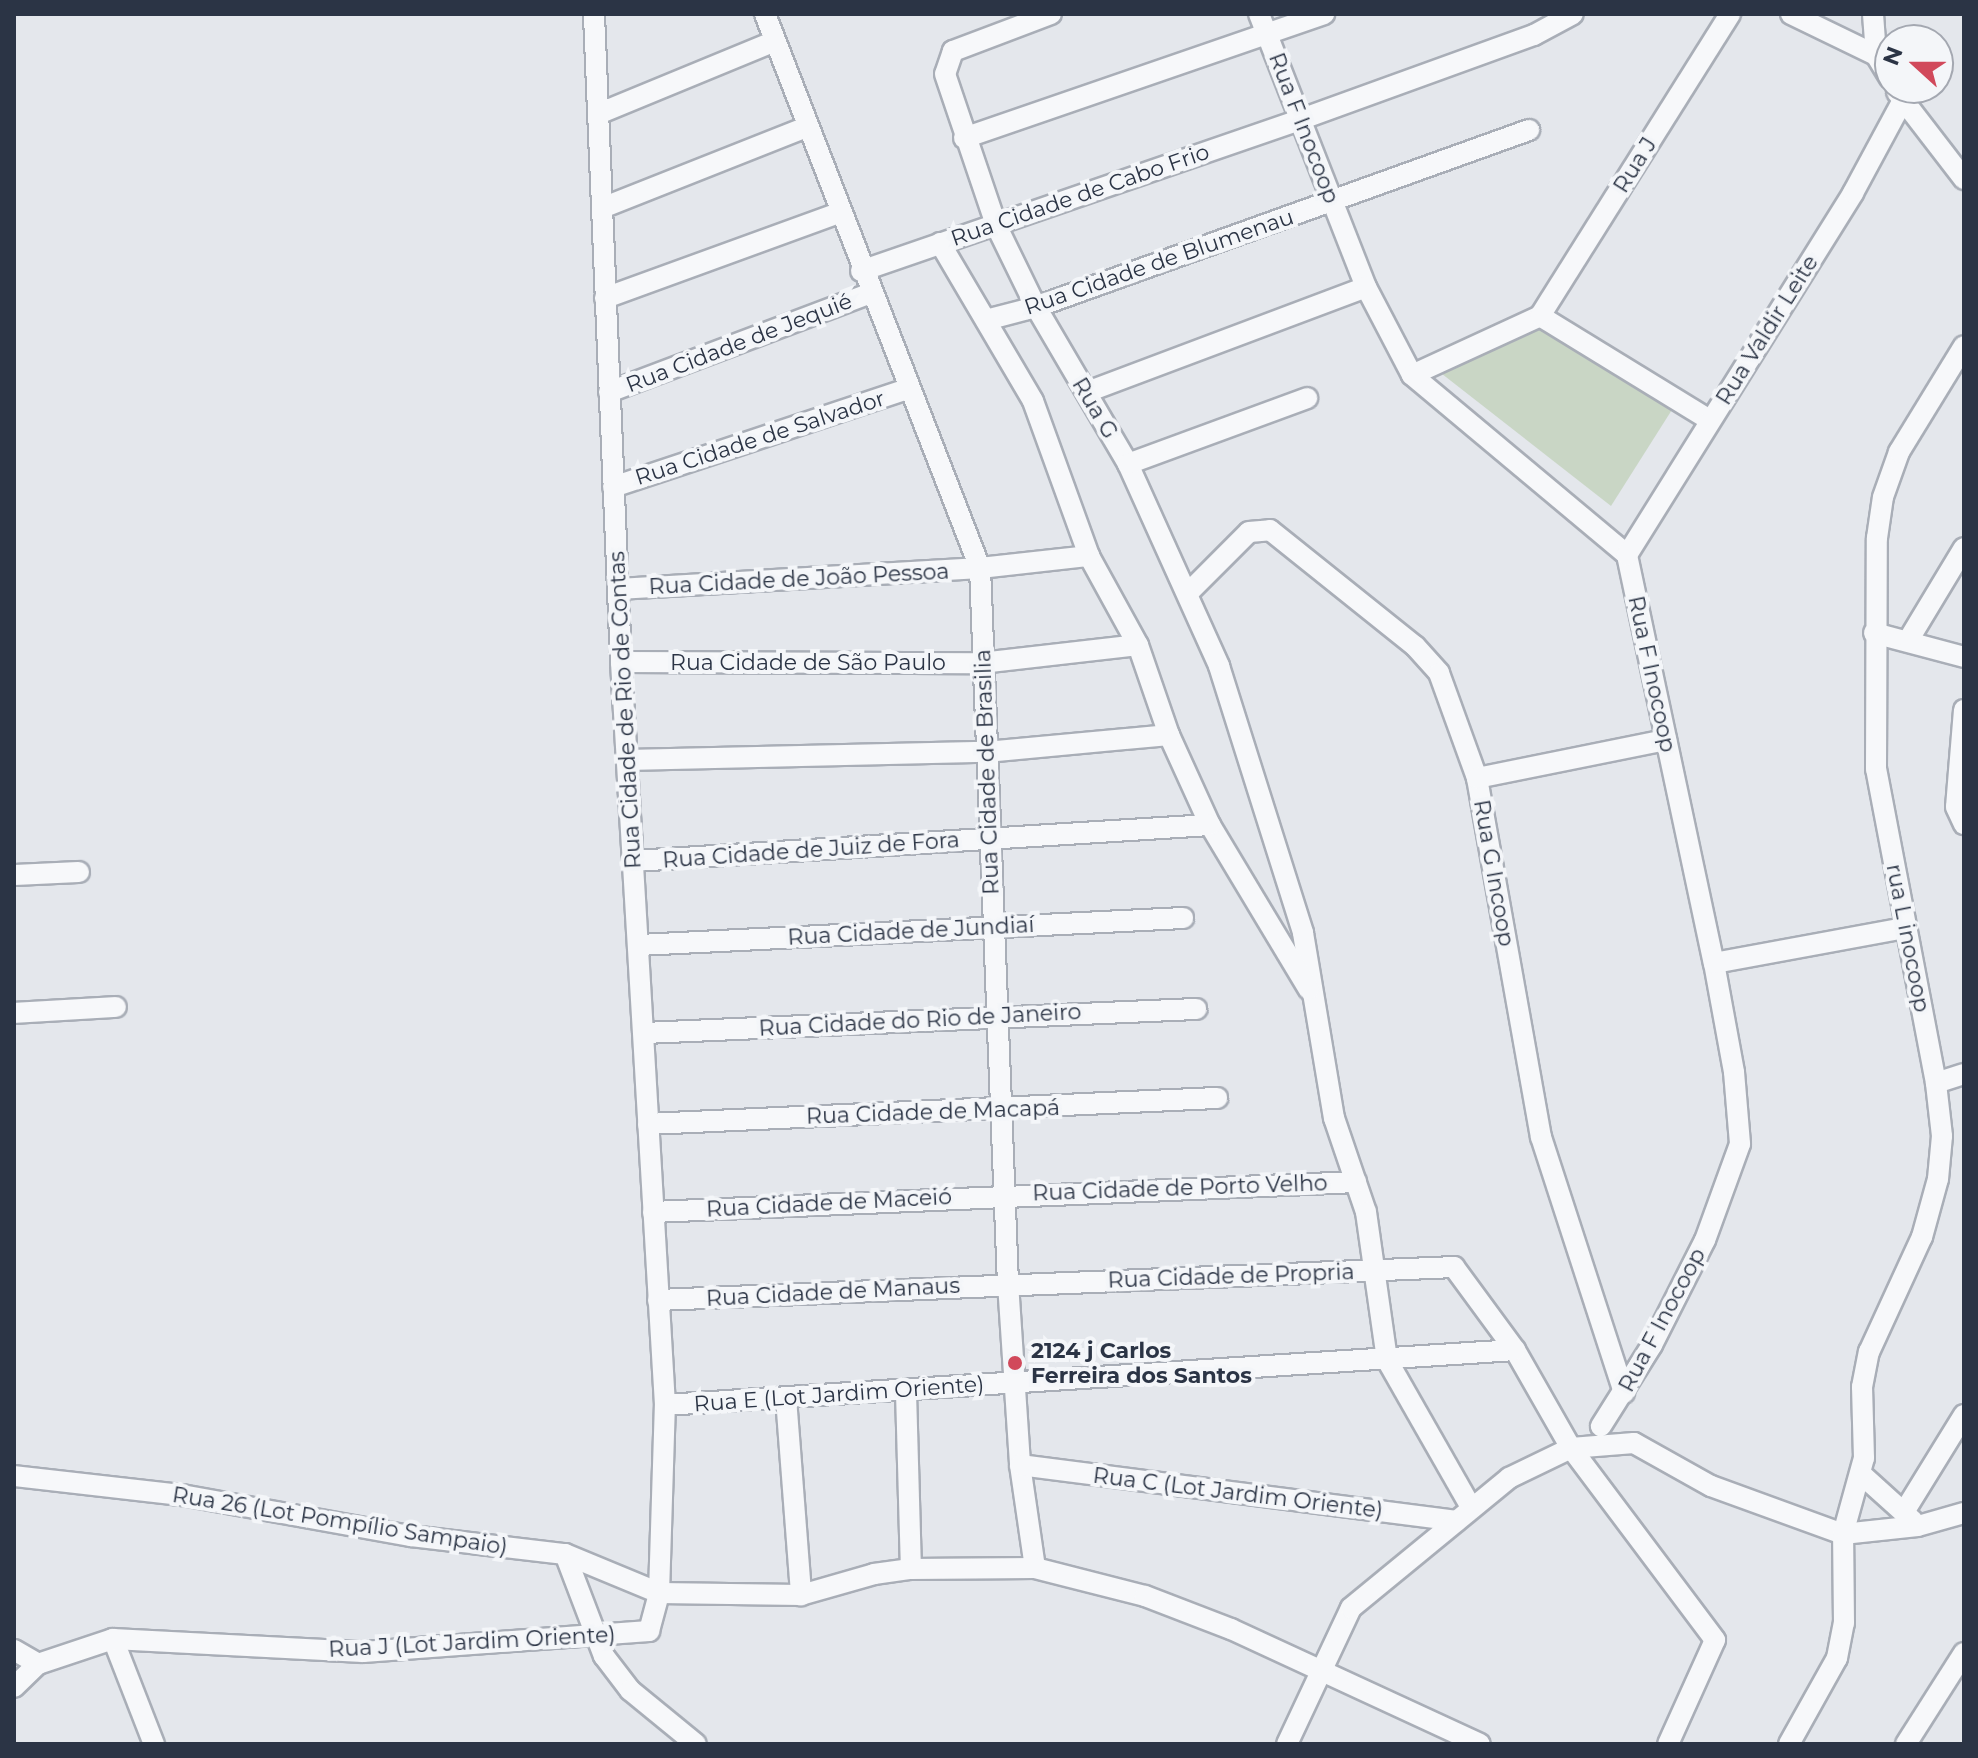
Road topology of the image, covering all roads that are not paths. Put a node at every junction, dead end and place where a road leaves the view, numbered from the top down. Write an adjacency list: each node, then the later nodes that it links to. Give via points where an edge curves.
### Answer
1 (594, 14): 14 (street, Rua Cidade de Rio de Contas)
2 (1051, 14): 18 (street, Rua G, via 953,51 945,74)
3 (1259, 14): 9 (street, Rua F Inocoop)
4 (1324, 14): 9 (street)
5 (1573, 14): 15 (street, Rua Cidade de Cabo Frio, via 1534,35)
6 (1730, 14): 30 (street, Rua J)
7 (1791, 14): 11 (street)
8 (771, 16): 10 (street, Rua Cidade de Brasilia)
9 (1268, 36): 15 (street, Rua F Inocoop); 18 (street)
10 (775, 41): 14 (street); 16 (street, Rua Cidade de Brasilia)
11 (1874, 54)
12 (1894, 104): 38 (street, Rua Valdir Leite, via 1853,193)
13 (1905, 104): 19 (street)
14 (598, 114): 21 (street, Rua Cidade de Rio de Contas)
15 (1299, 120): 20 (street, Rua F Inocoop); 23 (street, Rua Cidade de Cabo Frio)
16 (807, 127): 21 (street); 22 (street, Rua Cidade de Brasilia)
17 (1529, 130): 20 (street, Rua Cidade de Blumenau)
18 (964, 138): 23 (street, Rua G)
19 (1963, 176)
20 (1332, 200): 26 (street, Rua F Inocoop); 29 (street, Rua Cidade de Blumenau)
21 (602, 208): 28 (street, Rua Cidade de Rio de Contas)
22 (839, 213): 25 (street, Rua Cidade de Brasilia); 28 (street)
23 (996, 225): 24 (street, Rua Cidade de Cabo Frio); 29 (street, Rua G)
24 (940, 243): 25 (street, Rua Cidade de Cabo Frio); 31 (street)
25 (861, 271): 27 (street, Rua Cidade de Brasilia)
26 (1366, 287): 33 (street, Rua F Inocoop); 36 (street)
27 (869, 294): 34 (street, Rua Cidade de Brasilia); 35 (street, Rua Cidade de Jequié)
28 (605, 298): 35 (street, Rua Cidade de Rio de Contas)
29 (1036, 307): 31 (street, Rua Cidade de Blumenau); 36 (street, Rua G)
30 (1540, 316): 33 (street); 38 (street)
31 (986, 320): 43 (street, via 1033,401)
32 (1964, 346): 47 (street, rua L inocoop, via 1914,421 1883,497)
33 (1412, 375): 42 (street, Rua F Inocoop)
34 (908, 389): 40 (street, Rua Cidade de Salvador); 44 (street, Rua Cidade de Brasilia)
35 (609, 392): 40 (street, Rua Cidade de Rio de Contas)
36 (1087, 392): 39 (street, Rua G)
37 (1307, 398): 39 (street)
38 (1710, 420): 42 (street, Rua Valdir Leite)
39 (1128, 464): 46 (street, Rua G)
40 (613, 487): 45 (street, Rua Cidade de Rio de Contas)
41 (1964, 548): 48 (street)
42 (1627, 555): 55 (street, Rua F Inocoop)
43 (1089, 556): 44 (street, Rua Cidade de João Pessoa); 49 (street)
44 (980, 568): 45 (street, Rua Cidade de João Pessoa); 52 (street, Rua Cidade de Brasilia)
45 (618, 589): 51 (street, Rua Cidade de Rio de Contas)
46 (1188, 593): 58 (street, Rua G Incoop, via 1249,532 1270,530 1415,646 1439,673); 70 (street, Rua G, via 1219,666 1288,874)
47 (1874, 633): 48 (street); 67 (street, rua L inocoop, via 1876,769)
48 (1909, 639): 50 (street)
49 (1138, 645): 52 (street, Rua Cidade de São Paulo); 54 (street)
50 (1964, 657)
51 (621, 662): 52 (street, Rua Cidade de São Paulo); 57 (street, Rua Cidade de Rio de Contas)
52 (981, 663): 56 (street, Rua Cidade de Brasilia)
53 (1964, 710): 59 (street, via 1956,807)
54 (1169, 735): 56 (street); 60 (street)
55 (1666, 740): 58 (street); 69 (street, Rua F Inocoop)
56 (986, 752): 57 (street); 61 (street, Rua Cidade de Brasilia)
57 (627, 760): 62 (street, Rua Cidade de Rio de Contas)
58 (1477, 778): 91 (street, Rua G Incoop, via 1541,1137)
59 (1964, 824)
60 (1210, 825): 61 (street, Rua Cidade de Juiz de Fora); 70 (street)
61 (988, 839): 62 (street, Rua Cidade de Juiz de Fora); 66 (street, Rua Cidade de Brasilia)
62 (634, 861): 68 (street, Rua Cidade de Rio de Contas)
63 (79, 872): 64 (street)
64 (14, 875)
65 (1183, 918): 66 (street, Rua Cidade de Jundiaí)
66 (994, 927): 68 (street, Rua Cidade de Jundiaí); 74 (street, Rua Cidade de Brasilia)
67 (1905, 928): 69 (street); 77 (street, rua L inocoop)
68 (639, 945): 75 (street, Rua Cidade de Rio de Contas)
69 (1714, 963): 91 (street, Rua F Inocoop, via 1734,1072 1740,1144 1705,1240)
70 (1310, 991): 81 (street, Rua G, via 1334,1118)
71 (116, 1007): 73 (street)
72 (1196, 1009): 74 (street, Rua Cidade do Rio de Janeiro)
73 (14, 1013)
74 (996, 1016): 75 (street, Rua Cidade do Rio de Janeiro); 79 (street, Rua Cidade de Brasilia)
75 (644, 1033): 80 (street, Rua Cidade de Rio de Contas)
76 (1964, 1074): 77 (street)
77 (1936, 1083): 98 (street, rua L inocoop, via 1942,1136 1938,1179 1922,1237 1869,1352 1862,1387)
78 (1217, 1098): 79 (street, Rua Cidade de Macapá)
79 (1002, 1109): 80 (street, Rua Cidade de Macapá); 82 (street, Rua Cidade de Brasilia)
80 (648, 1124): 83 (street, Rua Cidade de Rio de Contas)
81 (1356, 1182): 82 (street, Rua Cidade de Porto Velho); 84 (street, Rua G)
82 (1004, 1194): 83 (street, Rua Cidade de Maceió); 85 (street, Rua Cidade de Brasilia)
83 (653, 1212): 86 (street, Rua Cidade de Rio de Contas)
84 (1374, 1271): 85 (street, Rua Cidade de Propria); 87 (street, Rua Cidade de Propria, via 1454,1267); 88 (street, Rua G)
85 (1008, 1283): 86 (street, Rua Cidade de Manaus); 89 (street, Rua Cidade de Brasilia)
86 (658, 1300): 93 (street, Rua Cidade de Rio de Contas)
87 (1515, 1350): 88 (street, Rua E (Lot Jardim Oriente)); 96 (street)
88 (1387, 1360): 89 (street, Rua E (Lot Jardim Oriente)); 100 (street)
89 (1014, 1383): 90 (street, Rua E (Lot Jardim Oriente)); 97 (street, Rua Cidade de Brasilia)
90 (906, 1392): 92 (street, Rua E (Lot Jardim Oriente)); 107 (street)
91 (1624, 1393): 95 (street, Rua F Inocoop)
92 (786, 1398): 93 (street, Rua E (Lot Jardim Oriente)); 109 (street)
93 (665, 1405): 108 (street, Rua Cidade de Rio de Contas)
94 (1964, 1415): 102 (street)
95 (1601, 1426)
96 (1571, 1448): 103 (street, via 1509,1478); 104 (street, via 1634,1443 1711,1486); 121 (street, via 1715,1640)
97 (1020, 1465): 103 (street, Rua C (Lot Jardim Oriente)); 106 (street, Rua Cidade de Brasilia)
98 (1861, 1474): 102 (street); 104 (street, rua L inocoop)
99 (14, 1476): 105 (street, Rua 26 (Lot Pompílio Sampaio), via 182,1495 411,1536)
100 (1469, 1504)
101 (1964, 1513): 102 (street)
102 (1911, 1519): 104 (street)
103 (1456, 1521): 115 (street, via 1351,1608)
104 (1843, 1534): 122 (street, rua L inocoop, via 1844,1623 1837,1658)
105 (565, 1554): 108 (street, Rua 26 (Lot Pompílio Sampaio)); 110 (street)
106 (1035, 1568): 107 (street); 115 (street, via 1145,1596)
107 (911, 1569): 109 (street)
108 (659, 1593): 109 (street); 110 (street, Rua J (Lot Jardim Oriente), via 649,1631)
109 (801, 1595)
110 (594, 1635): 111 (street, Rua J (Lot Jardim Oriente), via 363,1652); 118 (street, via 630,1690)
111 (113, 1639): 114 (street); 117 (street)
112 (14, 1650): 114 (street)
113 (1964, 1653): 123 (street)
114 (38, 1664): 116 (street)
115 (1320, 1669): 119 (street); 120 (street)
116 (14, 1687)
117 (154, 1744)
118 (696, 1744)
119 (1287, 1744)
120 (1480, 1744)
121 (1668, 1744)
122 (1789, 1744)
123 (1906, 1744)

